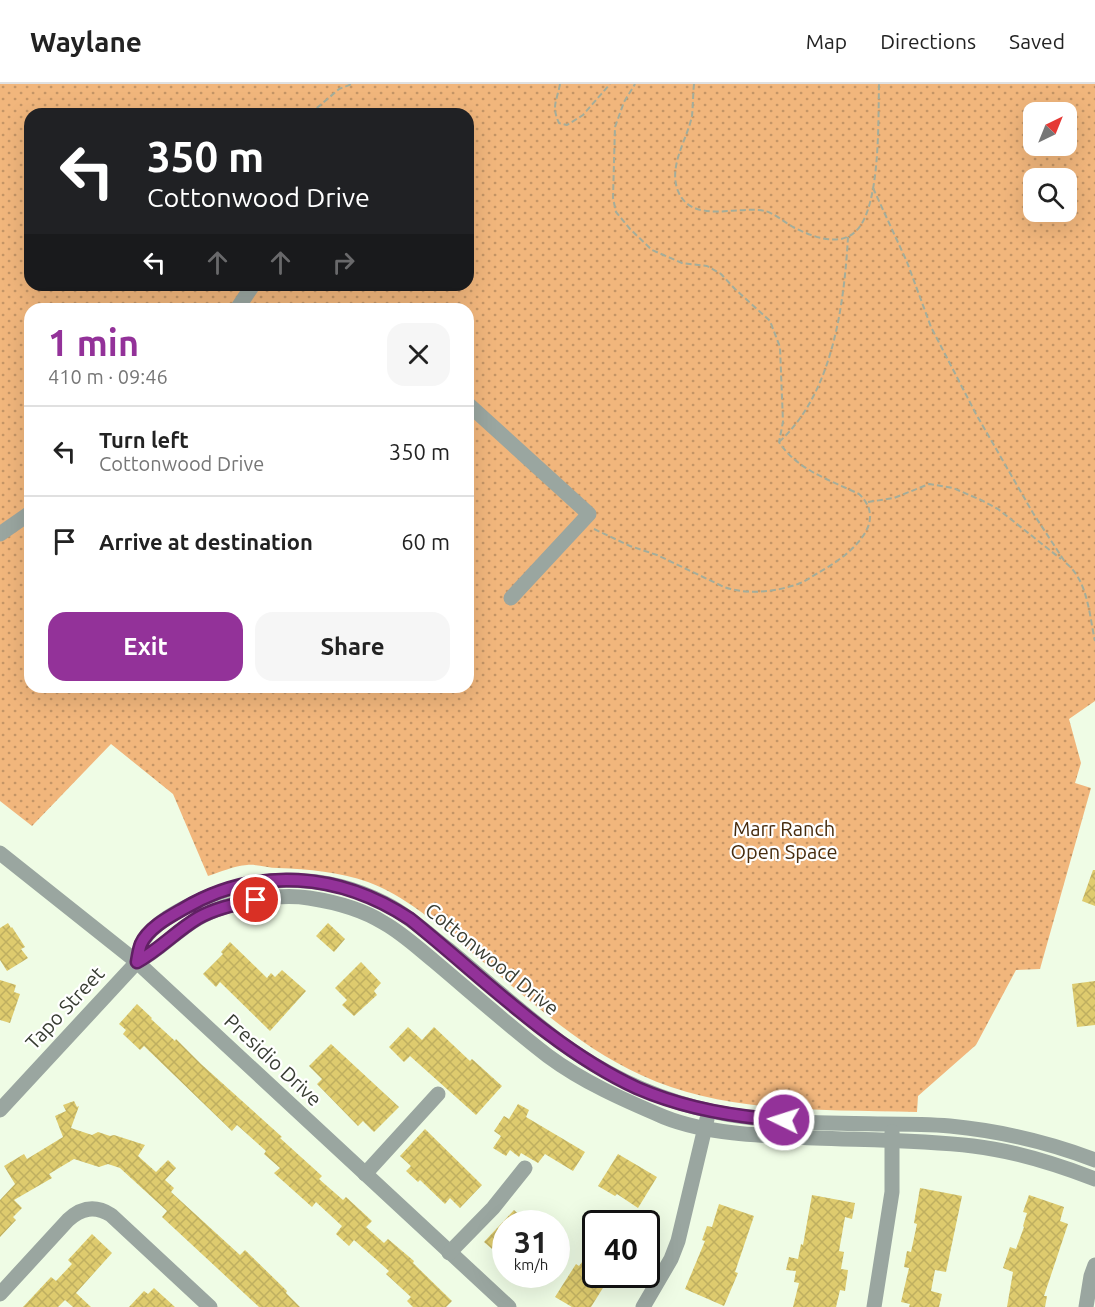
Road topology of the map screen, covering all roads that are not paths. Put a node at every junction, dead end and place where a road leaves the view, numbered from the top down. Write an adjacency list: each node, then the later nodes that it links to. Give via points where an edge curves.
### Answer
1 (474, 409): 4 (street, via 588,513)
2 (24, 517): 3 (street)
3 (0, 534)
4 (511, 598)
5 (0, 853): 6 (street, Presidio Drive)
6 (137, 962): 8 (street, Tapo Street); 9 (street, Cottonwood Drive, via 141,943 151,931 212,894 266,881 336,885 360,892 410,919 591,1063 638,1088); 11 (street, Cottonwood Drive, via 198,918 233,905 298,897 350,907 384,922 548,1056 579,1076 668,1119); 15 (street, Presidio Drive)
7 (438, 1094): 15 (street)
8 (0, 1110)
9 (709, 1110): 10 (street, Cottonwood Drive, via 768,1119); 11 (street)
10 (892, 1124): 12 (street); 13 (street, Cottonwood Drive, via 949,1126 1025,1137)
11 (706, 1128): 12 (street, Cottonwood Drive, via 749,1134); 22 (street, via 678,1241)
12 (893, 1141): 16 (street, Cottonwood Drive, via 973,1146 1024,1155); 23 (street, via 892,1192)
13 (1095, 1161)
14 (525, 1168): 17 (street)
15 (365, 1174): 17 (street, Presidio Drive)
16 (1095, 1179)
17 (449, 1253): 21 (street, Presidio Drive)
18 (1095, 1265): 24 (street)
19 (0, 1294): 20 (street, via 75,1213 94,1208 111,1215)
20 (210, 1307)
21 (509, 1307)
22 (643, 1307)
23 (874, 1307)
24 (1086, 1307)

